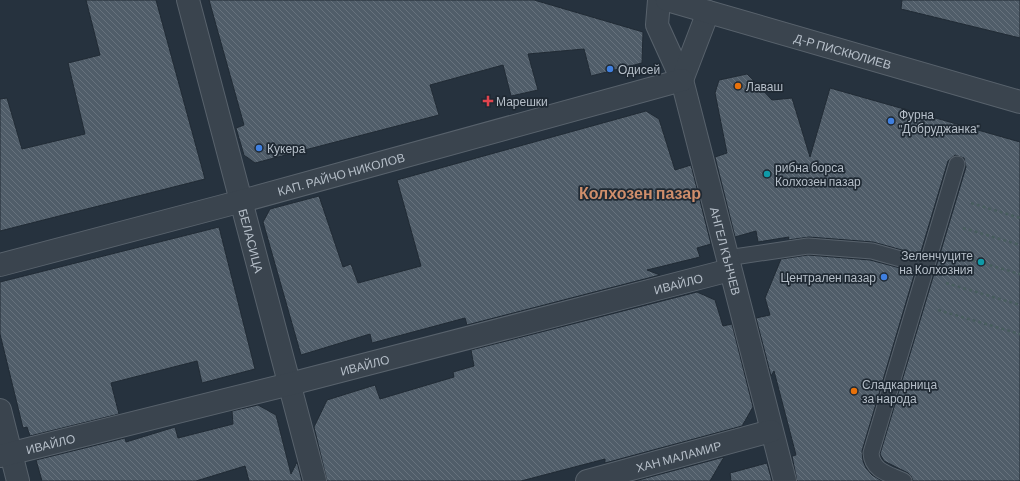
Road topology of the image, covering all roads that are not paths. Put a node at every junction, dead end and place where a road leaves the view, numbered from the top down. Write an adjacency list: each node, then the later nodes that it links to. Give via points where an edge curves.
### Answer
1 (188, 0): 8 (street, БЕЛАСИЦА)
2 (659, 0): 5 (street, АНГЕЛ КЪНЧЕВ, via 657,25)
3 (667, 0): 4 (street, Д-Р ПИСКЮЛИЕВ)
4 (708, 12): 5 (street); 6 (street, Д-Р ПИСКЮЛИЕВ)
5 (682, 80): 8 (street, КАП. РАЙЧО НИКОЛОВ); 9 (street, АНГЕЛ КЪНЧЕВ)
6 (1020, 102)
7 (957, 164): 11 (lane)
8 (242, 201): 10 (street, КАП. РАЙЧО НИКОЛОВ); 12 (street, БЕЛАСИЦА)
9 (728, 264): 11 (lane, via 808,246 872,251); 12 (street, ИВАЙЛО); 14 (street, АНГЕЛ КЪНЧЕВ)
10 (0, 265)
11 (924, 271): 20 (lane, via 871,453 871,461 877,469)
12 (290, 384): 15 (street, ИВАЙЛО); 17 (street, БЕЛАСИЦА)
13 (0, 410): 15 (street)
14 (771, 431): 18 (street, ХАН МАЛАМИР); 19 (street, АНГЕЛ КЪНЧЕВ)
15 (5, 454): 16 (street)
16 (18, 481)
17 (315, 481)
18 (587, 481)
19 (784, 481)
20 (904, 481)

